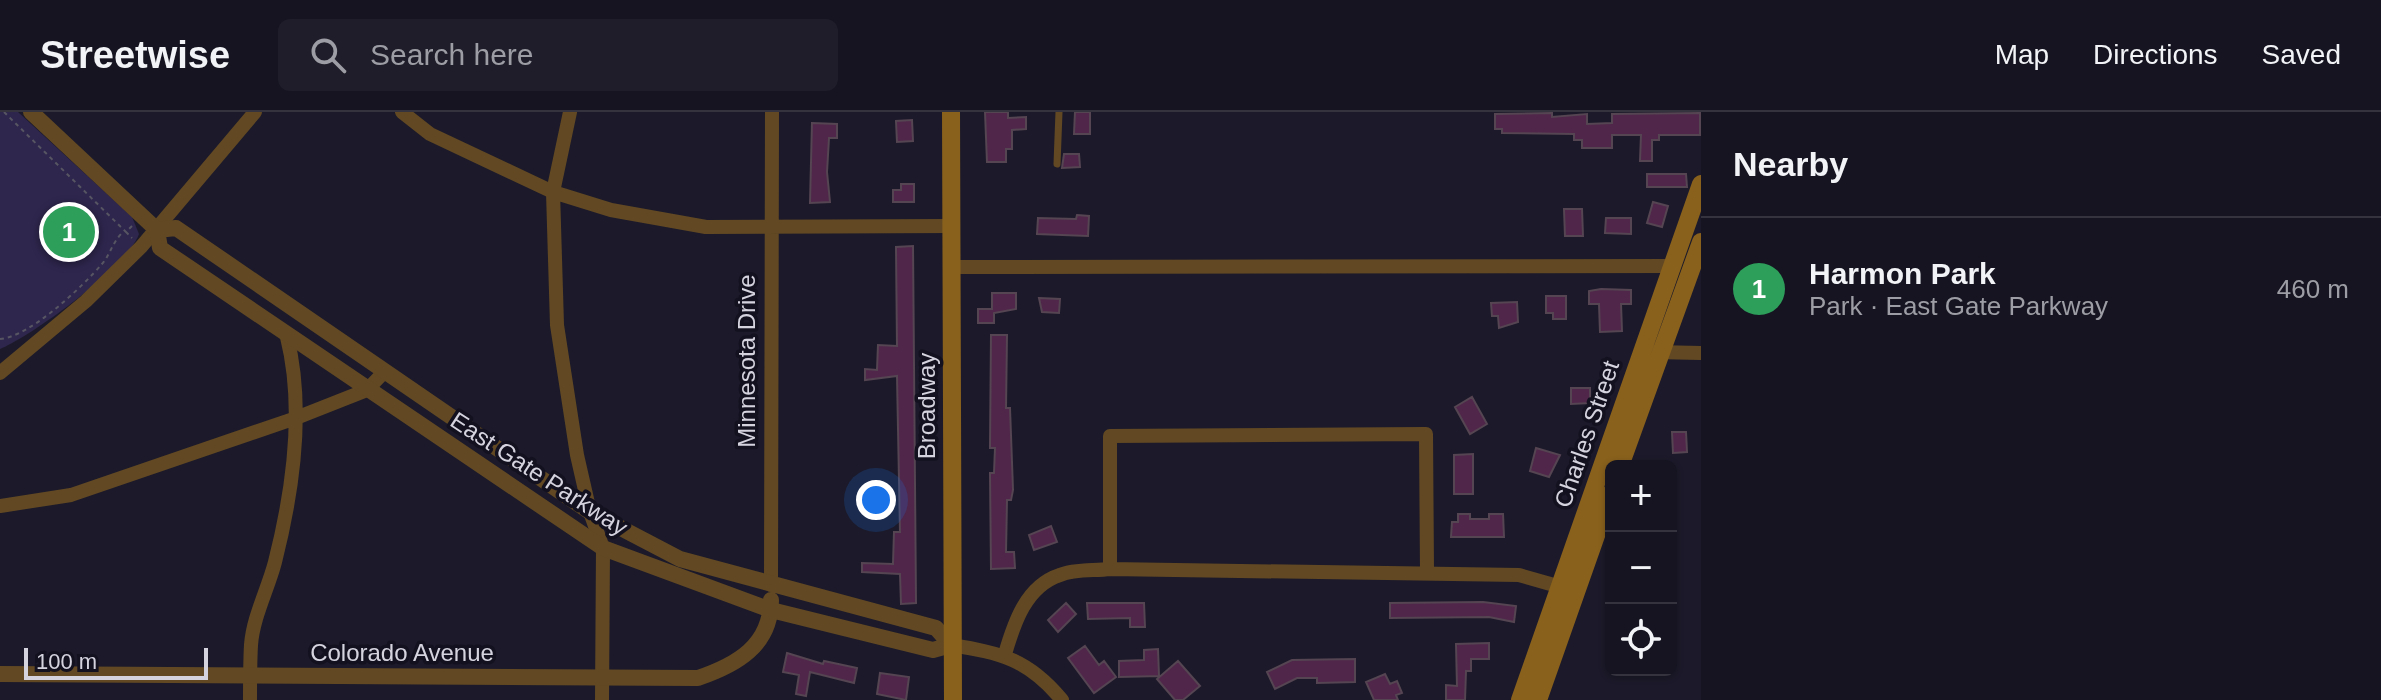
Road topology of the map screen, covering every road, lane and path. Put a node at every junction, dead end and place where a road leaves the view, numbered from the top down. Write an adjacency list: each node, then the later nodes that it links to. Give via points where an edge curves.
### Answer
1 (4, 112): 16 (path)
2 (31, 112): 15 (street, East Gate Parkway)
3 (255, 112): 15 (street)
4 (402, 112): 11 (street, via 430,134)
5 (570, 112): 11 (street)
6 (772, 112): 14 (street, Minnesota Drive)
7 (951, 112): 13 (main road, Broadway)
8 (1059, 112): 9 (lane)
9 (1057, 164)
10 (1701, 184): 19 (main road, Charles Street)
11 (553, 192): 14 (street, via 611,210 706,227); 32 (street, via 557,325)
12 (136, 222): 16 (path)
13 (953, 226): 14 (street); 20 (main road, Broadway)
14 (771, 228): 36 (street, Minnesota Drive)
15 (157, 230): 21 (street, East Gate Parkway, via 160,248); 25 (street, East Gate Parkway, via 176,228); 26 (street, via 86,301)
16 (124, 232): 17 (path); 22 (path, via 103,263 58,305 18,335)
17 (135, 241)
18 (1701, 242): 23 (main road, Charles Street)
19 (1673, 266): 20 (street); 23 (main road, Charles Street)
20 (951, 267): 39 (main road, Broadway)
21 (287, 337): 27 (street, East Gate Parkway); 28 (street)
22 (0, 339)
23 (1650, 351): 24 (street); 29 (main road, Charles Street); 37 (main road, Charles Street)
24 (1701, 353)
25 (385, 371): 27 (street); 32 (street, East Gate Parkway)
26 (0, 373)
27 (367, 390): 28 (street); 33 (street, East Gate Parkway)
28 (296, 418): 30 (street, via 71,495); 43 (street, via 278,549 251,642)
29 (1622, 460)
30 (0, 506)
31 (1605, 506): 37 (main road, Charles Street)
32 (590, 512): 33 (street); 36 (street, East Gate Parkway, via 680,559)
33 (603, 548): 38 (street, East Gate Parkway); 42 (street)
34 (1110, 569): 35 (street); 35 (street, via 1110,436 1426,434); 40 (street, via 1059,575 1032,593 1013,625)
35 (1427, 571): 37 (street, via 1519,575)
36 (771, 585): 38 (street, Minnesota Drive); 39 (street, East Gate Parkway, via 936,628)
37 (1568, 589): 48 (main road, Charles Street); 49 (main road, Charles Street)
38 (771, 610): 39 (street, East Gate Parkway, via 933,650); 42 (street, Colorado Avenue, via 759,644 730,667 698,678)
39 (951, 645): 40 (street, East Gate Parkway); 46 (main road, Broadway)
40 (1005, 654): 47 (street, East Gate Parkway, via 1043,677)
41 (0, 674): 43 (street, Colorado Avenue)
42 (603, 676): 43 (street, Colorado Avenue); 45 (street)
43 (251, 677): 44 (street)
44 (250, 700)
45 (602, 700)
46 (953, 700)
47 (1062, 700)
48 (1520, 700)
49 (1538, 700)

